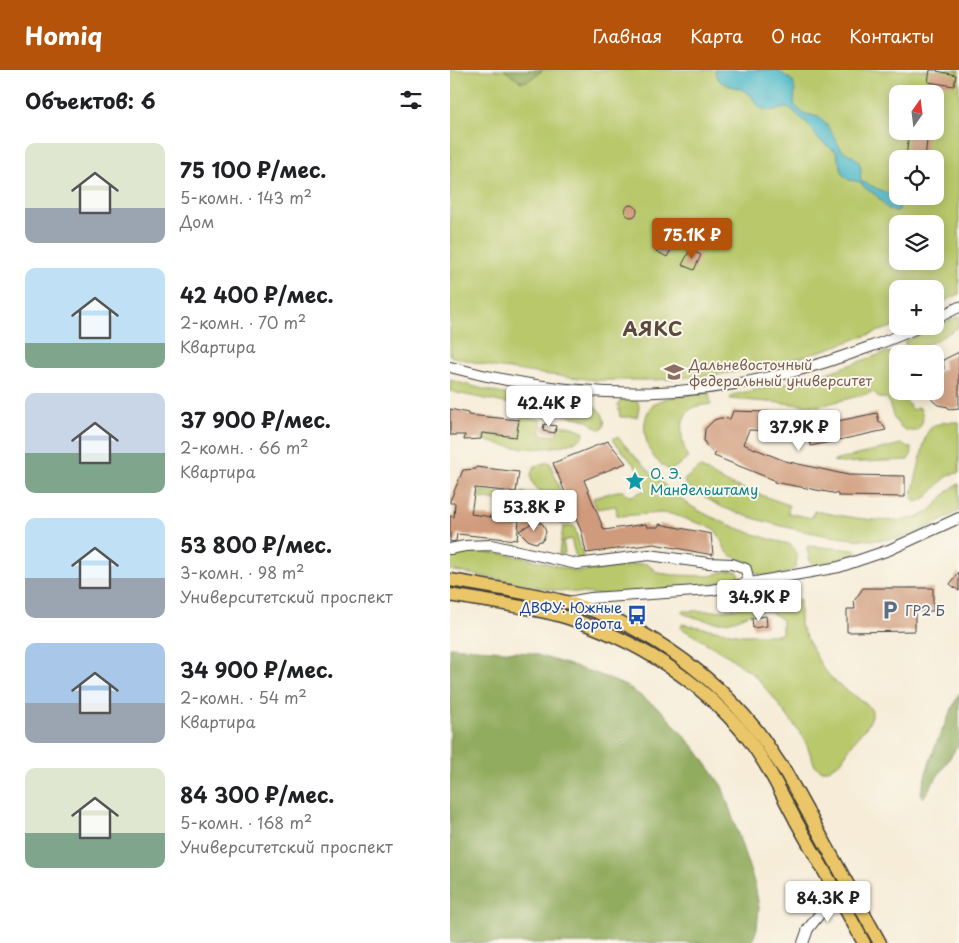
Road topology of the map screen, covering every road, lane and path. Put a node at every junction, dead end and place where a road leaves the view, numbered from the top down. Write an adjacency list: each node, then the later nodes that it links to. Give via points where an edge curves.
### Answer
1 (959, 307): 2 (street)
2 (944, 314)
3 (904, 335): 4 (street, via 816,366 714,388 673,392 594,392 491,378)
4 (450, 367)
5 (959, 518): 8 (street, via 889,550 839,567)
6 (450, 549): 8 (street, via 491,545 577,564 649,555 732,564 746,569)
7 (450, 580): 10 (main road)
8 (749, 584): 10 (street)
9 (450, 595): 12 (main road, via 563,617 611,634 675,670 729,717 746,737)
10 (566, 602): 11 (main road, via 601,613 652,638 712,684 737,707 768,745)
11 (807, 811): 12 (main road); 16 (main road)
12 (797, 822): 13 (main road)
13 (836, 893): 14 (street, via 815,918); 15 (main road)
14 (803, 943)
15 (864, 943)
16 (880, 943)

